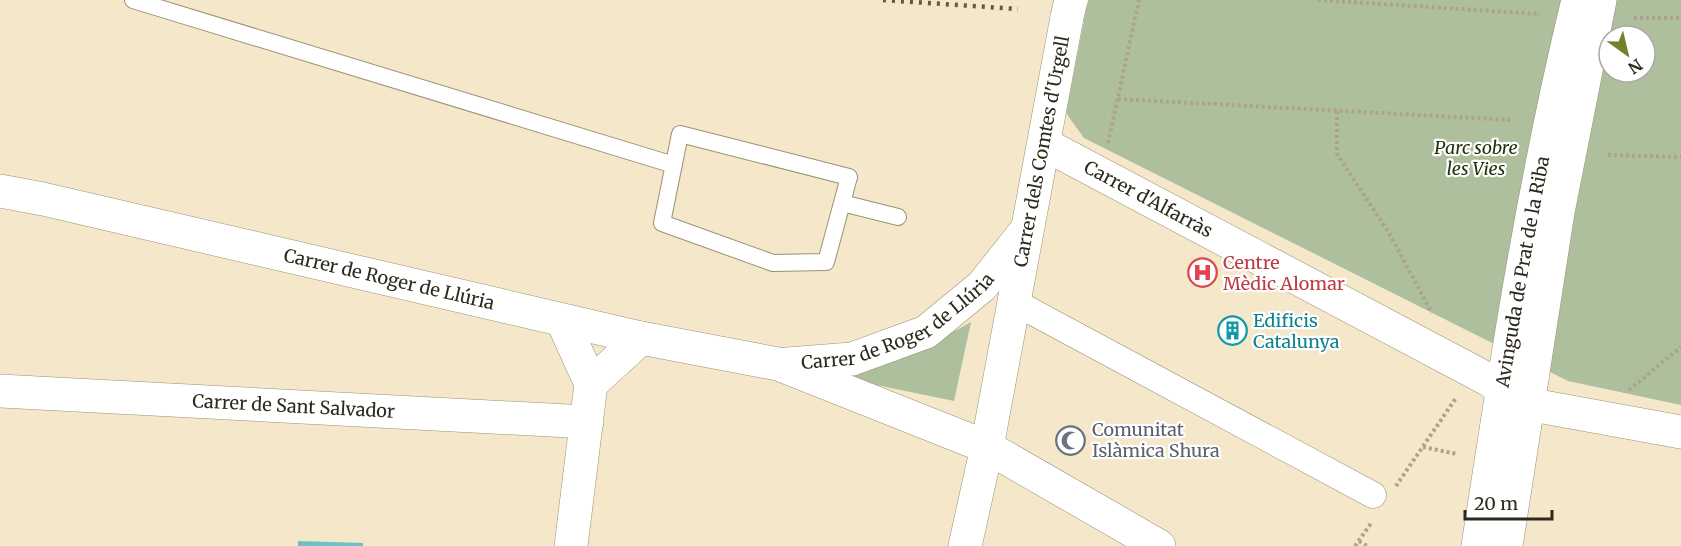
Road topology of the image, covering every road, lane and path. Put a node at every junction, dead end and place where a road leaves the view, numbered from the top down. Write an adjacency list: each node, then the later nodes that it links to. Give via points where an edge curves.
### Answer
1 (134, 0): 17 (lane)
2 (1139, 0): 10 (path)
3 (1318, 0): 7 (path)
4 (1578, 0): 32 (street, Avinguda de Prat de la Riba, via 1516,303)
5 (1600, 0): 32 (street, Avinguda de Prat de la Riba, via 1558,212)
6 (1069, 9): 13 (street, Carrer dels Comtes d'Urgell)
7 (1540, 14)
8 (1634, 18): 9 (path)
9 (1681, 18)
10 (1118, 99): 11 (path); 14 (path)
11 (1337, 111): 12 (path); 24 (path, via 1337,154 1389,233)
12 (1512, 120)
13 (1044, 144): 21 (street, Carrer dels Comtes d'Urgell); 32 (street, Carrer d'Alfarràs)
14 (1106, 153)
15 (1608, 155): 16 (path)
16 (1681, 158)
17 (674, 165): 19 (lane, via 680,134 849,177); 19 (lane, via 662,223 773,263 826,262)
18 (0, 191): 23 (street, Carrer de Roger de Llúria)
19 (842, 203): 20 (lane)
20 (898, 217)
21 (1027, 229): 22 (street, Carrer dels Comtes d'Urgell); 27 (street, Carrer de Roger de Llúria, via 982,286 926,332 852,359)
22 (1014, 302): 35 (street, Carrer dels Comtes d'Urgell); 38 (street)
23 (562, 320): 25 (street, Carrer de Roger de Llúria); 28 (street)
24 (1436, 322)
25 (641, 338): 27 (street, Carrer de Roger de Llúria); 28 (street)
26 (1681, 347): 29 (path)
27 (778, 364): 35 (street, Carrer de Roger de Llúria)
28 (591, 384): 33 (street)
29 (1629, 390)
30 (0, 391): 33 (street, Carrer de Sant Salvador)
31 (1459, 394): 36 (path)
32 (1515, 396): 34 (street, Carrer d'Alfarràs); 46 (street, Avinguda de Prat de la Riba); 47 (street, Avinguda de Prat de la Riba)
33 (587, 422): 41 (street)
34 (1681, 432)
35 (987, 447): 42 (street, Carrer dels Comtes d'Urgell); 43 (street, Carrer de Roger de Llúria)
36 (1423, 447): 37 (path); 38 (path)
37 (1457, 454)
38 (1382, 494)
39 (1372, 522): 40 (path)
40 (1359, 541): 44 (path); 45 (path)
41 (571, 546)
42 (965, 546)
43 (1159, 546)
44 (1355, 546)
45 (1367, 546)
46 (1478, 546)
47 (1506, 546)

